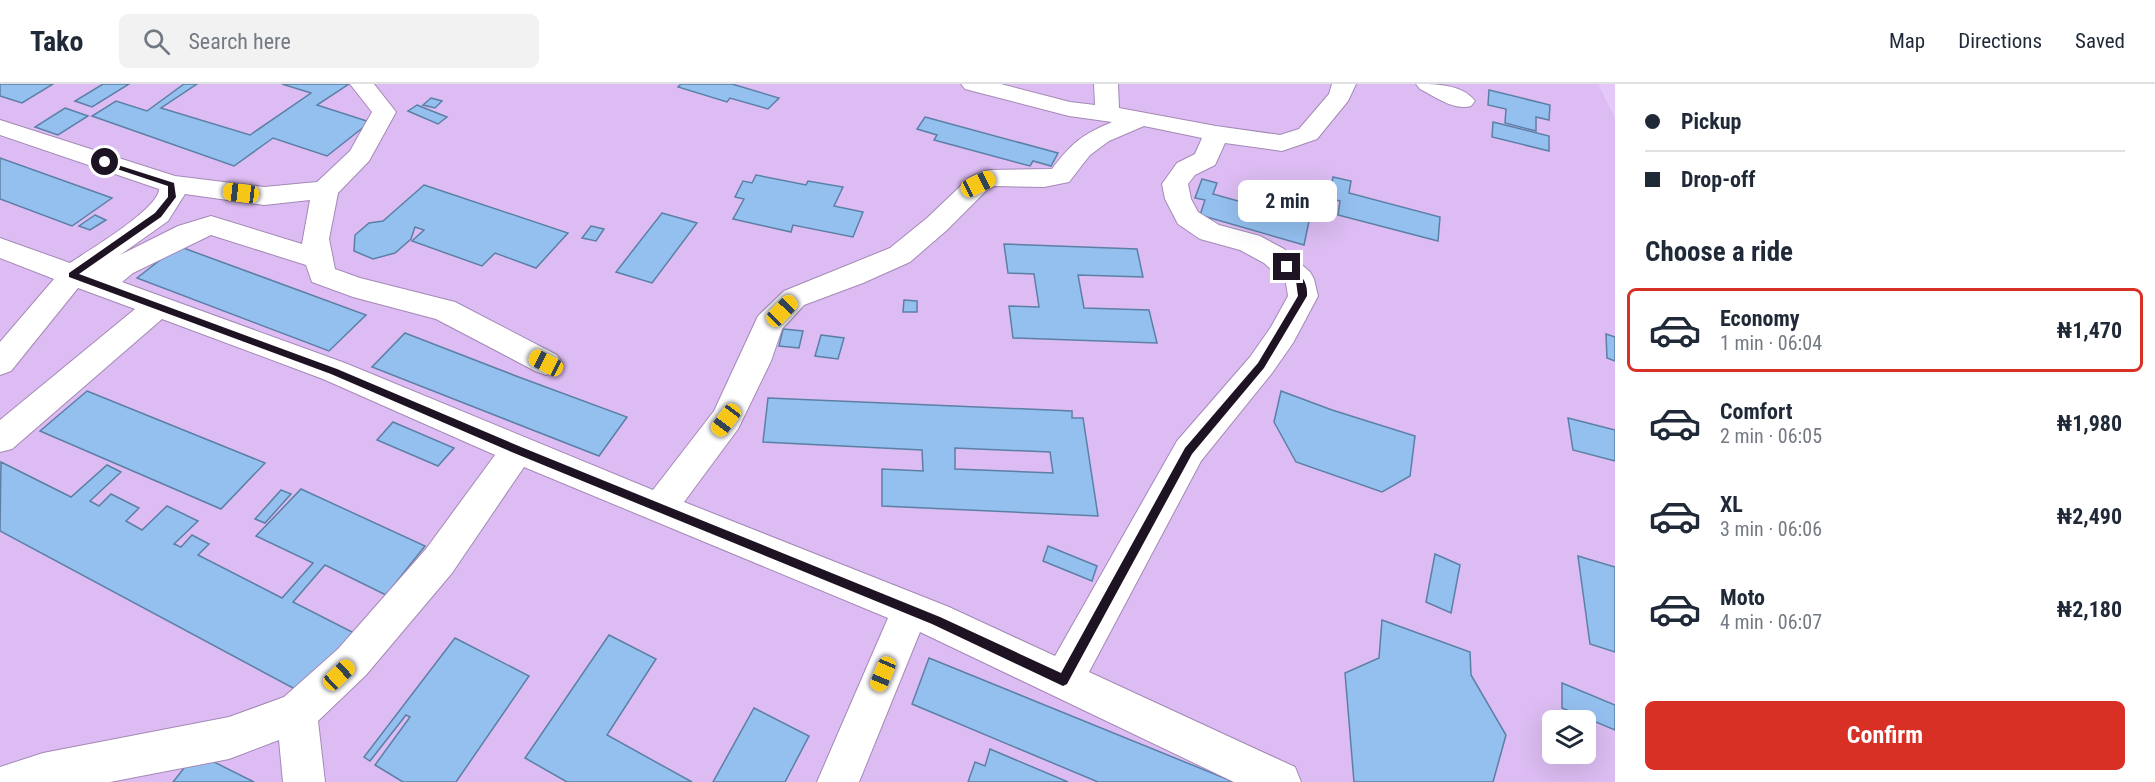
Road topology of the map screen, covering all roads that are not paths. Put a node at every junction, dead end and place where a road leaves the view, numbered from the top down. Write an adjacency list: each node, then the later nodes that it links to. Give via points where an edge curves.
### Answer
1 (362, 84): 12 (street, via 384,112 360,154)
2 (973, 84): 7 (street, via 1069,110)
3 (1106, 84): 7 (street)
4 (1344, 84): 10 (street, via 1340,96 1316,126 1296,140 1282,143)
5 (1428, 84): 6 (street)
6 (1462, 102)
7 (1107, 114): 8 (street)
8 (1142, 118): 10 (street); 21 (street, via 1081,149 1060,176 990,178 978,184 900,255 794,298 769,324 726,420)
9 (0, 127): 11 (street)
10 (1216, 134): 23 (street, via 1206,159 1186,169 1175,184 1188,218 1210,232 1250,243 1274,256 1300,279 1303,296 1261,365 1189,451)
11 (172, 184): 12 (street, via 264,196); 15 (street, via 172,197 158,215)
12 (325, 190): 14 (street, via 315,239)
13 (0, 248): 15 (street)
14 (319, 259): 15 (street, via 210,225); 18 (street, via 322,275 353,287 445,310)
15 (86, 280): 16 (street); 17 (street)
16 (158, 306): 19 (street); 20 (street, via 334,371)
17 (0, 363)
18 (546, 363)
19 (0, 439)
20 (517, 450): 21 (street); 24 (street, via 439,561 352,662)
21 (660, 508): 22 (street)
22 (910, 610): 23 (street); 27 (street)
23 (1063, 680): 28 (street)
24 (297, 713): 25 (street, via 229,738); 26 (street)
25 (15, 782)
26 (304, 782)
27 (838, 782)
28 (1280, 782)

